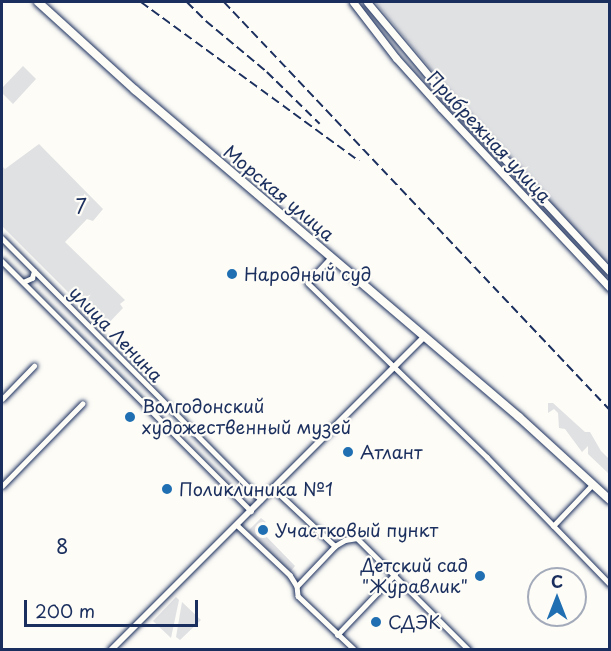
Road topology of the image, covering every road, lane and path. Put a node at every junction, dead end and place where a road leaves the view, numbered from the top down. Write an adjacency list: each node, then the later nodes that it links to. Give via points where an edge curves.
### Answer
1 (38, 2): 5 (main road, Морская улица)
2 (353, 2): 10 (main road, Прибрежная улица, via 396,58)
3 (367, 2): 8 (main road, Прибрежная улица, via 445,95)
4 (2, 238): 7 (street, улица Ленина)
5 (332, 258): 11 (main road, Морская улица); 13 (street, via 308,283)
6 (2, 261): 9 (street, улица Ленина)
7 (34, 271): 9 (street, via 32,278); 19 (street, улица Ленина)
8 (609, 272)
9 (23, 282): 21 (street, улица Ленина)
10 (609, 288)
11 (424, 338): 13 (street); 16 (main road, Морская улица)
12 (34, 366): 14 (street)
13 (393, 367): 18 (street); 23 (street)
14 (2, 399)
15 (82, 404): 17 (street)
16 (593, 484): 20 (main road, Морская улица); 23 (street)
17 (2, 486)
18 (273, 488): 19 (street); 24 (street)
19 (261, 500): 21 (street)
20 (609, 500)
21 (251, 511): 22 (street)
22 (237, 525): 27 (street); 29 (street)
23 (553, 526): 26 (street)
24 (335, 546): 25 (street, via 357,538); 27 (street)
25 (395, 574): 28 (street); 31 (street)
26 (609, 584)
27 (297, 586): 28 (street, via 298,596)
28 (337, 635): 30 (street)
29 (111, 650)
30 (355, 650)
31 (469, 650)

